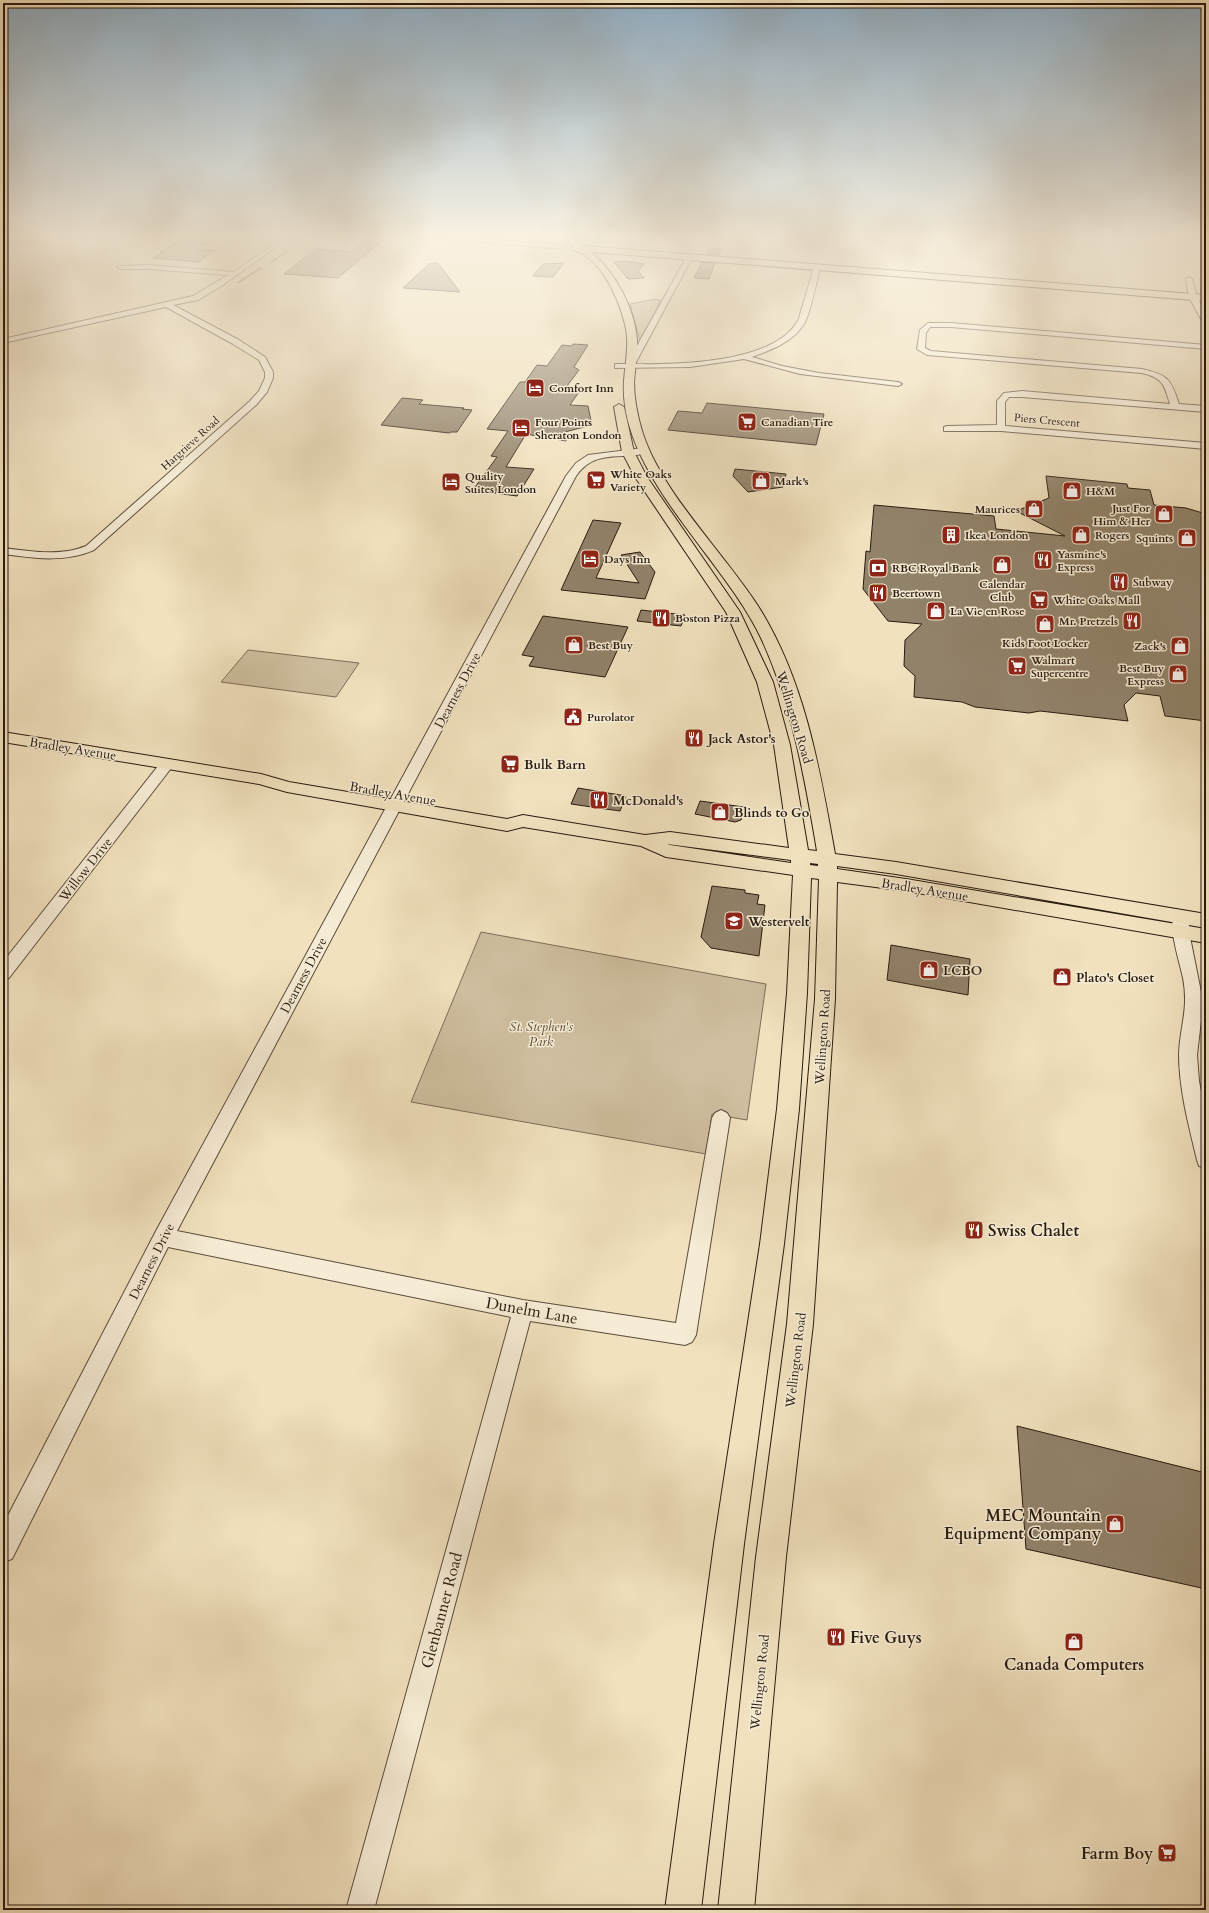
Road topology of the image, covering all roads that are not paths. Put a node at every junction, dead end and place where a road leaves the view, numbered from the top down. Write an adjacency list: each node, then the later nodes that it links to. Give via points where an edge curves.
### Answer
1 (78, 324): 8 (street)
2 (204, 324): 24 (street, Hargrieve Road, via 262,359 269,372 269,378 263,392 253,404 90,548 80,554 64,557)
3 (618, 324): 7 (main road)
4 (630, 324): 13 (main road, Wellington Road, via 632,333)
5 (653, 324): 13 (street)
6 (801, 324): 11 (street, via 796,331 770,347)
7 (620, 330)
8 (3, 341)
9 (1206, 347): 17 (street, via 951,325 928,326 922,334 921,349 930,353 1142,370 1160,374 1167,381)
10 (619, 353): 12 (main road)
11 (743, 356): 13 (street, via 679,366); 15 (street, via 811,375)
12 (618, 366): 13 (street); 14 (main road)
13 (630, 366): 22 (main road, Wellington Road, via 629,388 633,415)
14 (617, 378)
15 (898, 384)
16 (618, 394): 23 (main road, Wellington Road)
17 (1175, 406): 18 (street, Piers Crescent); 19 (street, Piers Crescent, via 1007,395 1001,401)
18 (1206, 409)
19 (1001, 428): 20 (street); 21 (street, Piers Crescent)
20 (947, 429)
21 (1206, 446)
22 (644, 451): 23 (street, Dearness Drive); 25 (main road, Wellington Road, via 688,520 722,563)
23 (628, 452): 26 (main road, Wellington Road, via 655,498); 29 (street, Dearness Drive, via 591,457 579,465)
24 (3, 551)
25 (754, 614): 26 (main road); 31 (main road, Wellington Road, via 786,679 808,758)
26 (735, 616): 30 (main road, Wellington Road, via 765,682 778,732)
27 (3, 737): 28 (main road, Bradley Avenue)
28 (167, 764): 29 (main road, Bradley Avenue, via 260,779 287,787); 35 (street, Willow Drive)
29 (398, 800): 30 (main road, Bradley Avenue, via 507,825 523,821 645,841 666,851); 38 (street, Dearness Drive)
30 (801, 864): 31 (main road, Bradley Avenue); 42 (main road, Wellington Road, via 797,993 772,1244 729,1544)
31 (827, 867): 33 (main road, Bradley Avenue, via 965,895); 43 (main road, Wellington Road, via 825,1000 800,1324 772,1557)
32 (1206, 921): 33 (main road, Bradley Avenue)
33 (1180, 923): 34 (main road, Bradley Avenue); 37 (street, via 1195,1005 1188,1053 1189,1070)
34 (1206, 936)
35 (3, 974)
36 (721, 1118): 39 (street, Dunelm Lane, via 685,1335)
37 (1206, 1160)
38 (163, 1237): 39 (street, Dunelm Lane); 40 (street, Dearness Drive)
39 (523, 1310): 41 (street, Glenbanner Road)
40 (3, 1550)
41 (360, 1910)
42 (683, 1910)
43 (736, 1910)

